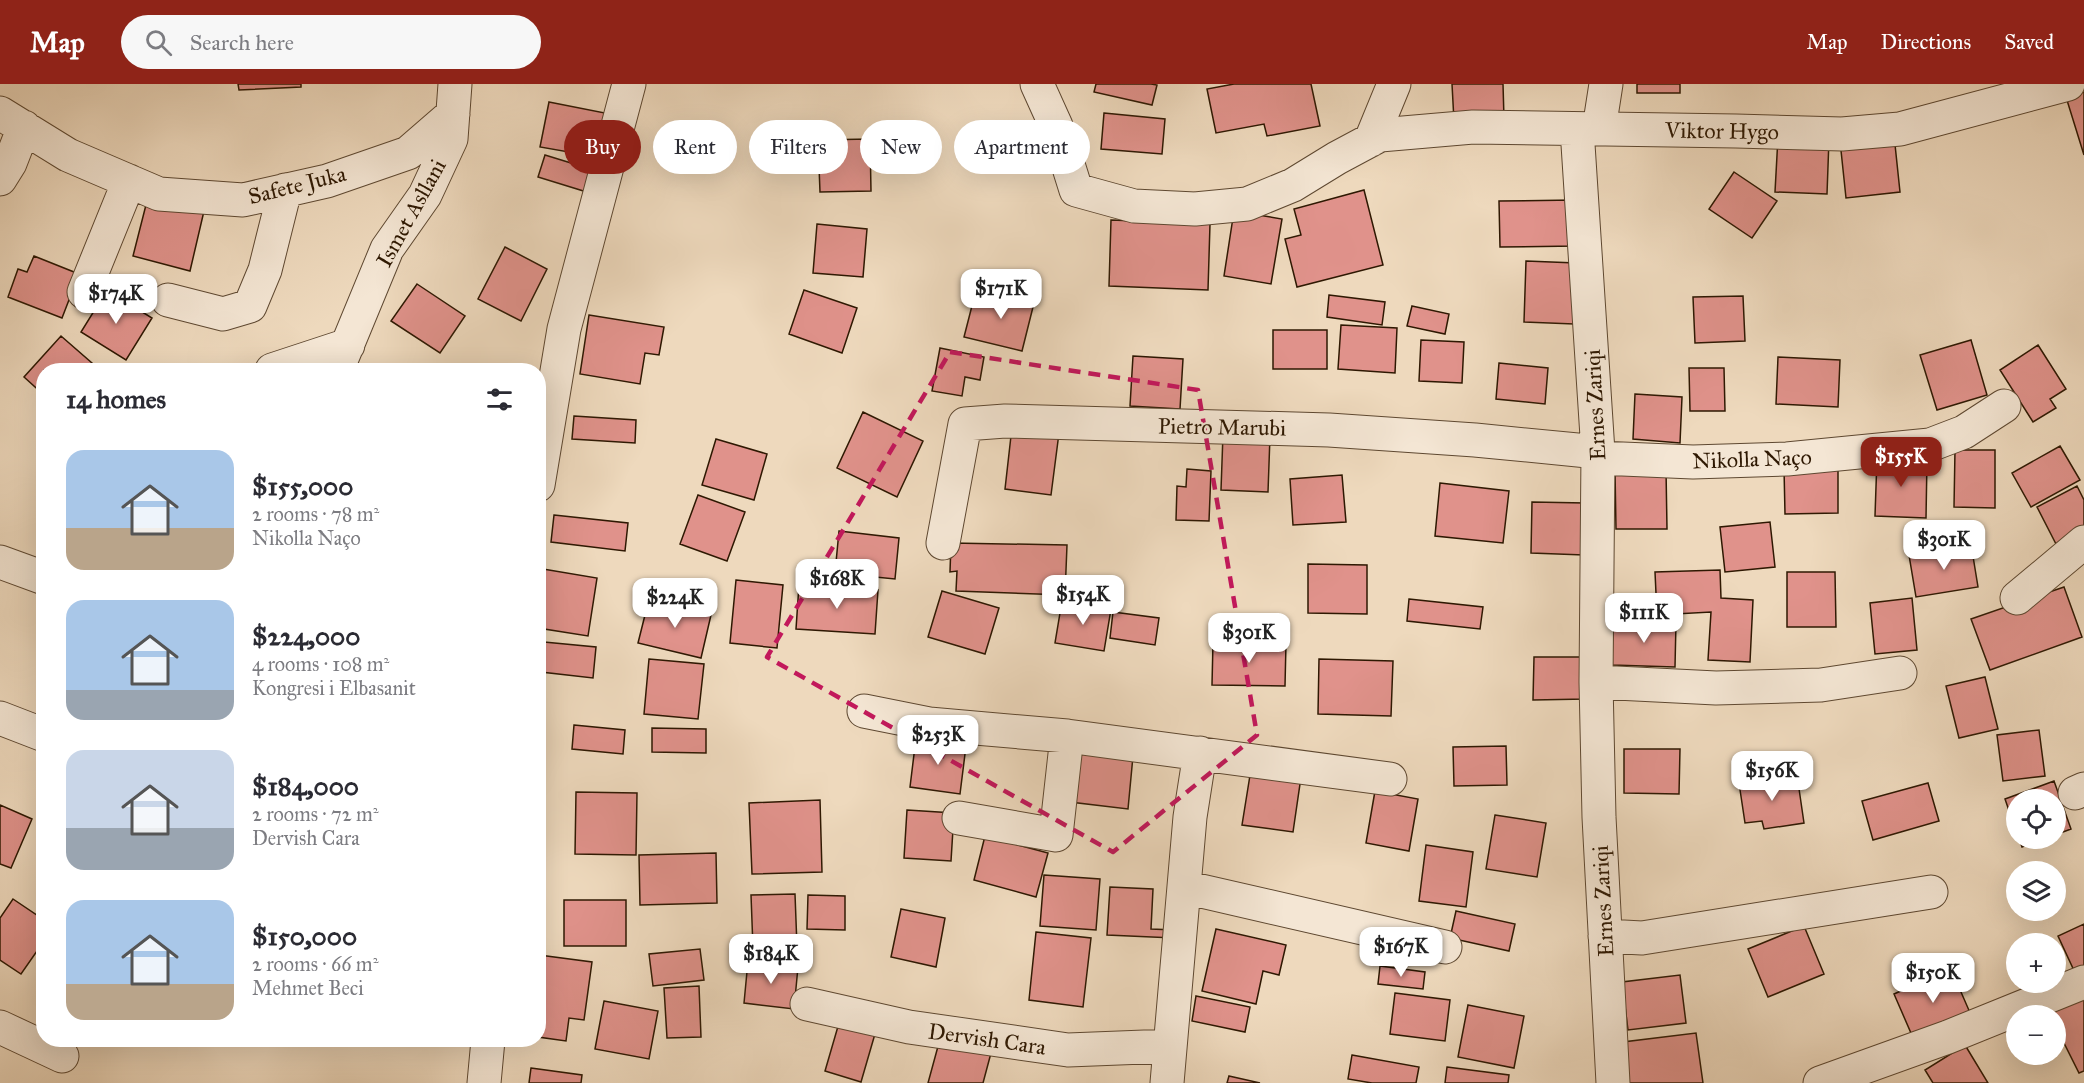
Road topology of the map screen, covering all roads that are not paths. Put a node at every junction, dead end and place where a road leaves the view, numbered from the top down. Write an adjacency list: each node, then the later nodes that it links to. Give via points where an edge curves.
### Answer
1 (629, 84): 18 (street, via 564,329)
2 (1037, 84): 9 (street, Viktor Hygo, via 1056,126 1076,190 1134,206 1195,209 1247,204 1293,184)
3 (1394, 84): 9 (street)
4 (1606, 84): 8 (street, Ernes Zariqi)
5 (2068, 84): 8 (street, Viktor Hygo, via 1900,129 1842,134)
6 (454, 99): 12 (street, Safete Juka, via 408,153 327,181); 15 (street, Ismet Asllani, via 452,139 425,195 387,249)
7 (12, 120): 10 (street, via 10,163); 11 (street, Safete Juka, via 68,154)
8 (1588, 129): 9 (street, Viktor Hygo, via 1473,128 1380,135); 19 (street, Ernes Zariqi)
9 (1371, 140)
10 (0, 179)
11 (129, 181): 12 (street, Safete Juka, via 159,194 243,200); 13 (street)
12 (285, 190): 14 (street, via 265,270 250,306 223,314)
13 (84, 292)
14 (168, 300)
15 (343, 358): 16 (street)
16 (313, 363)
17 (2004, 406): 19 (street, Nikolla Naço, via 1964,432 1930,445 1787,459 1693,462)
18 (546, 437)
19 (1599, 455): 21 (street, Pietro Marubi, via 1475,440 1329,430 965,424); 26 (street, Ernes Zariqi)
20 (2084, 542): 24 (street)
21 (943, 543)
22 (0, 562): 23 (street)
23 (36, 575)
24 (2017, 598)
25 (1900, 673): 26 (street, via 1821,685 1716,688)
26 (1596, 682): 36 (street, Ernes Zariqi)
27 (864, 711): 30 (street, via 929,724)
28 (0, 718): 29 (street)
29 (36, 732)
30 (1067, 736): 31 (street); 33 (street, via 1056,835)
31 (1200, 753): 32 (street); 34 (street)
32 (1390, 779)
33 (959, 818)
34 (1184, 887): 37 (street); 42 (street)
35 (1931, 892): 36 (street, via 1642,938)
36 (1605, 936): 48 (street, Ernes Zariqi)
37 (1445, 947)
38 (2084, 982): 49 (street)
39 (807, 1004): 42 (street, Dervish Cara, via 909,1027 1068,1050)
40 (0, 1027): 41 (street)
41 (36, 1044)
42 (1170, 1046): 47 (street)
43 (43, 1047): 45 (street)
44 (487, 1047): 46 (street)
45 (62, 1056)
46 (484, 1083)
47 (1167, 1083)
48 (1613, 1083)
49 (1820, 1083)

